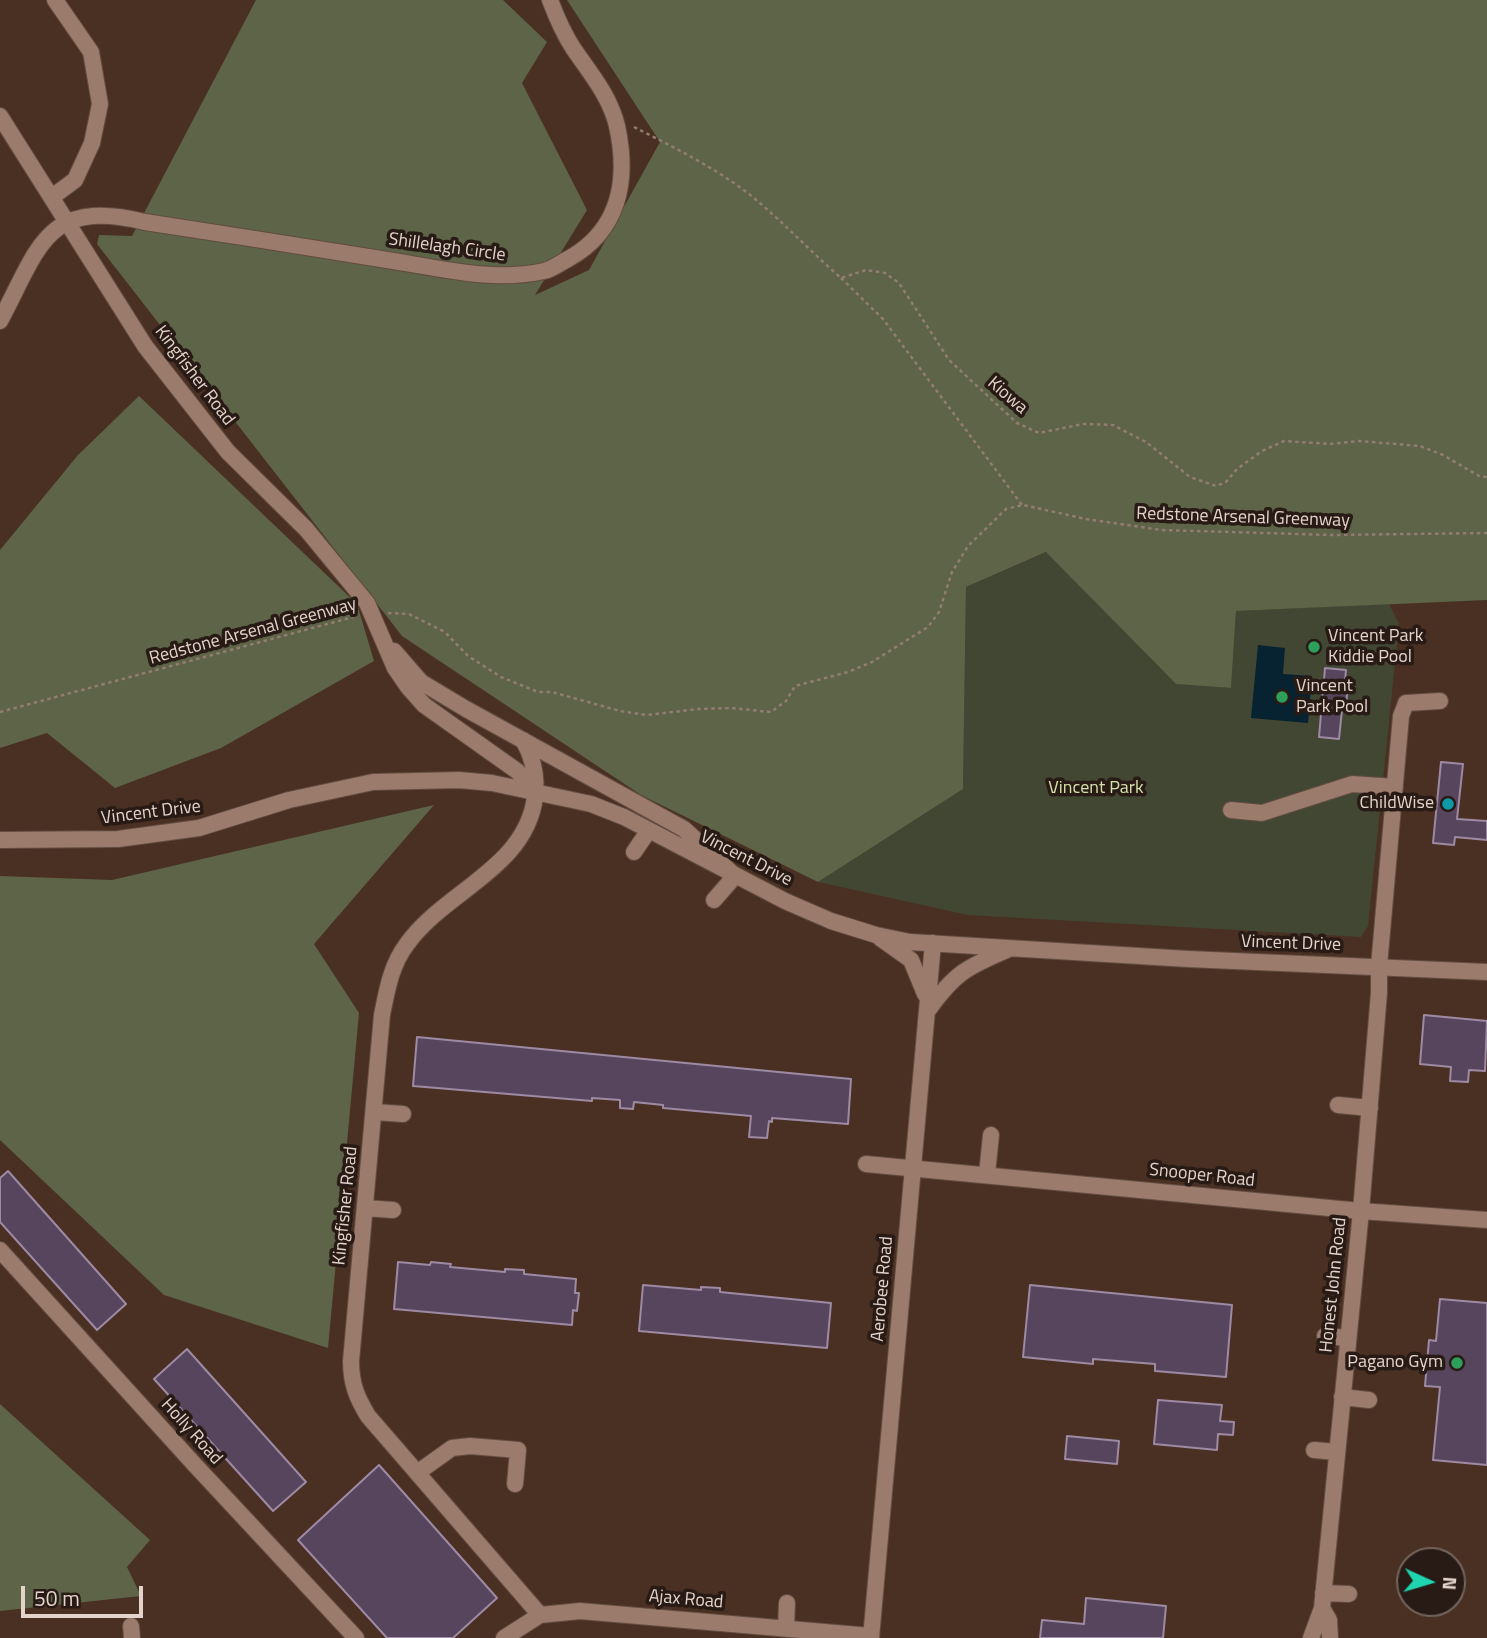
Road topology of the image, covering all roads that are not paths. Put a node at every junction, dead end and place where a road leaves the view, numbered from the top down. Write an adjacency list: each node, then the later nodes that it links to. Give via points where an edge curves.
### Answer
1 (55, 0): 4 (street, via 91,52 100,104 92,143 75,180)
2 (550, 0): 5 (street, Shillelagh Circle, via 571,45 601,88 617,125 621,160 613,215 582,251 548,271 511,276 448,269 123,217 86,215)
3 (0, 116): 4 (street, Kingfisher Road)
4 (52, 197): 5 (street, Kingfisher Road)
5 (67, 220): 6 (street, via 47,235); 7 (street, Kingfisher Road, via 154,356 228,452 306,529 367,603)
6 (0, 321)
7 (383, 639): 9 (street, Kingfisher Road, via 421,682); 11 (street, Kingfisher Road, via 395,668 424,705 507,763)
8 (1440, 701): 10 (street, Honest John Road, via 1406,703)
9 (523, 740): 11 (street, Kingfisher Road, via 534,768); 16 (street, Kingfisher Road, via 684,829)
10 (1395, 787): 12 (street, via 1352,784 1262,813); 21 (street, Honest John Road)
11 (535, 790): 13 (street, Vincent Drive, via 591,804); 14 (street, Vincent Drive, via 459,780 373,782 289,800 199,828 118,839); 26 (street, Kingfisher Road, via 532,814 510,852 425,924 406,945 390,974 382,1015)
12 (1231, 810)
13 (649, 830): 15 (street); 16 (street, Vincent Drive)
14 (0, 840)
15 (634, 852)
16 (735, 876): 17 (street); 18 (street, Vincent Drive, via 831,921)
17 (714, 900)
18 (876, 935): 19 (street, Vincent Drive); 23 (street, via 911,961 925,988)
19 (933, 943): 20 (street, Vincent Drive); 23 (street, Aerobee Road)
20 (1011, 949): 21 (street, Vincent Drive); 23 (street, via 964,969)
21 (1379, 966): 22 (street, Vincent Drive); 25 (street, Honest John Road)
22 (1487, 972)
23 (928, 1011): 30 (street, Aerobee Road)
24 (1338, 1105): 25 (street)
25 (1370, 1108): 34 (street, Honest John Road)
26 (375, 1112): 27 (street); 32 (street, Kingfisher Road)
27 (403, 1114)
28 (991, 1135): 31 (street)
29 (866, 1164): 30 (street, Snooper Road)
30 (914, 1167): 31 (street, Snooper Road); 50 (street, Aerobee Road)
31 (987, 1174): 34 (street, Snooper Road)
32 (365, 1208): 33 (street); 43 (street, Kingfisher Road, via 351,1378 368,1416)
33 (393, 1210)
34 (1361, 1210): 35 (street, Snooper Road); 38 (street, Honest John Road)
35 (1487, 1220)
36 (0, 1250): 51 (street, Holly Road)
37 (1325, 1336): 38 (street)
38 (1348, 1338): 39 (street, Honest John Road)
39 (1342, 1397): 40 (street); 42 (street, Honest John Road)
40 (1368, 1400)
41 (1314, 1450): 42 (street)
42 (1337, 1452): 46 (street, Honest John Road)
43 (417, 1473): 44 (street, via 452,1448 518,1450); 48 (street, Kingfisher Road)
44 (515, 1484)
45 (1349, 1594): 46 (street)
46 (1323, 1600): 53 (street, Honest John Road); 54 (street, Honest John Road)
47 (787, 1603): 49 (street)
48 (540, 1615): 49 (street, Ajax Road, via 580,1611); 52 (street, Ajax Road)
49 (786, 1628): 50 (street, Ajax Road)
50 (871, 1637)
51 (356, 1638)
52 (504, 1638)
53 (1311, 1638)
54 (1330, 1638)

